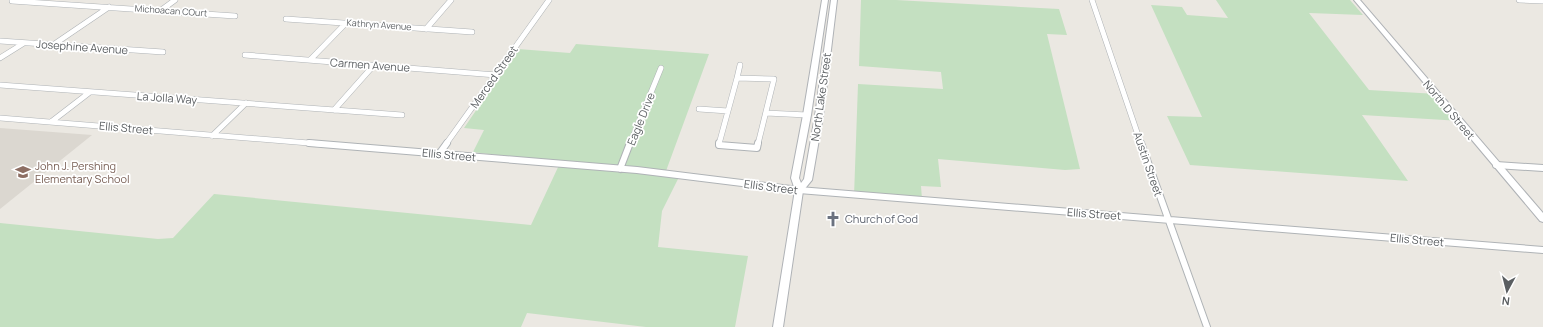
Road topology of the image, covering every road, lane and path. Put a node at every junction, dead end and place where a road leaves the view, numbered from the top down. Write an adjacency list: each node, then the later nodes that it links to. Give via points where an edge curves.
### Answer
1 (175, 0): 13 (street)
2 (451, 0): 17 (street)
3 (549, 0): 29 (street, Merced Street)
4 (825, 0): 12 (street, North Lake Street)
5 (1092, 0): 50 (street, Austin Street)
6 (1357, 0): 45 (street, North D Street)
7 (1519, 0): 9 (street)
8 (12, 1): 11 (street, Michoacan COurt)
9 (1543, 1)
10 (834, 3): 12 (street); 40 (street, North Lake Street)
11 (109, 7): 13 (street, Michoacan COurt); 21 (street)
12 (823, 10): 39 (street, North Lake Street)
13 (160, 11): 14 (street, Michoacan COurt)
14 (235, 16)
15 (286, 19): 16 (street, Kathryn Avenue)
16 (346, 23): 17 (street, Kathryn Avenue); 25 (street)
17 (426, 29): 18 (street, Kathryn Avenue)
18 (472, 32)
19 (0, 41): 20 (street, Josephine Avenue)
20 (25, 43): 21 (street, Josephine Avenue); 24 (street)
21 (53, 45): 22 (street, Josephine Avenue)
22 (163, 52)
23 (245, 55): 25 (street, Carmen Avenue)
24 (0, 58)
25 (310, 60): 26 (street, Carmen Avenue)
26 (374, 65): 29 (street, Carmen Avenue); 35 (street)
27 (740, 65): 30 (street)
28 (661, 68): 47 (street, Eagle Drive)
29 (496, 75): 44 (street, Merced Street)
30 (737, 78): 36 (street); 37 (street, via 774,79)
31 (0, 85): 32 (street, La Jolla Way)
32 (90, 92): 33 (street, La Jolla Way); 42 (street)
33 (246, 104): 35 (street, La Jolla Way); 43 (street)
34 (699, 109): 36 (street)
35 (334, 110): 38 (street, La Jolla Way)
36 (728, 111): 37 (street, via 719,145 757,148)
37 (766, 113): 39 (street)
38 (402, 115)
39 (807, 115): 40 (street); 48 (street, North Lake Street, via 795,178)
40 (819, 116): 48 (street, North Lake Street, via 808,180)
41 (0, 118): 42 (street, Ellis Street)
42 (51, 122): 43 (street, Ellis Street)
43 (212, 136): 44 (street, Ellis Street)
44 (439, 154): 47 (street, Ellis Street)
45 (1496, 165): 46 (street); 49 (street, North D Street)
46 (1543, 168)
47 (620, 169): 48 (street, Ellis Street)
48 (798, 190): 50 (street, Ellis Street); 52 (street, North Lake Street)
49 (1543, 219)
50 (1167, 220): 51 (street, Ellis Street); 53 (street, Austin Street)
51 (1543, 250)
52 (778, 327)
53 (1207, 327)

